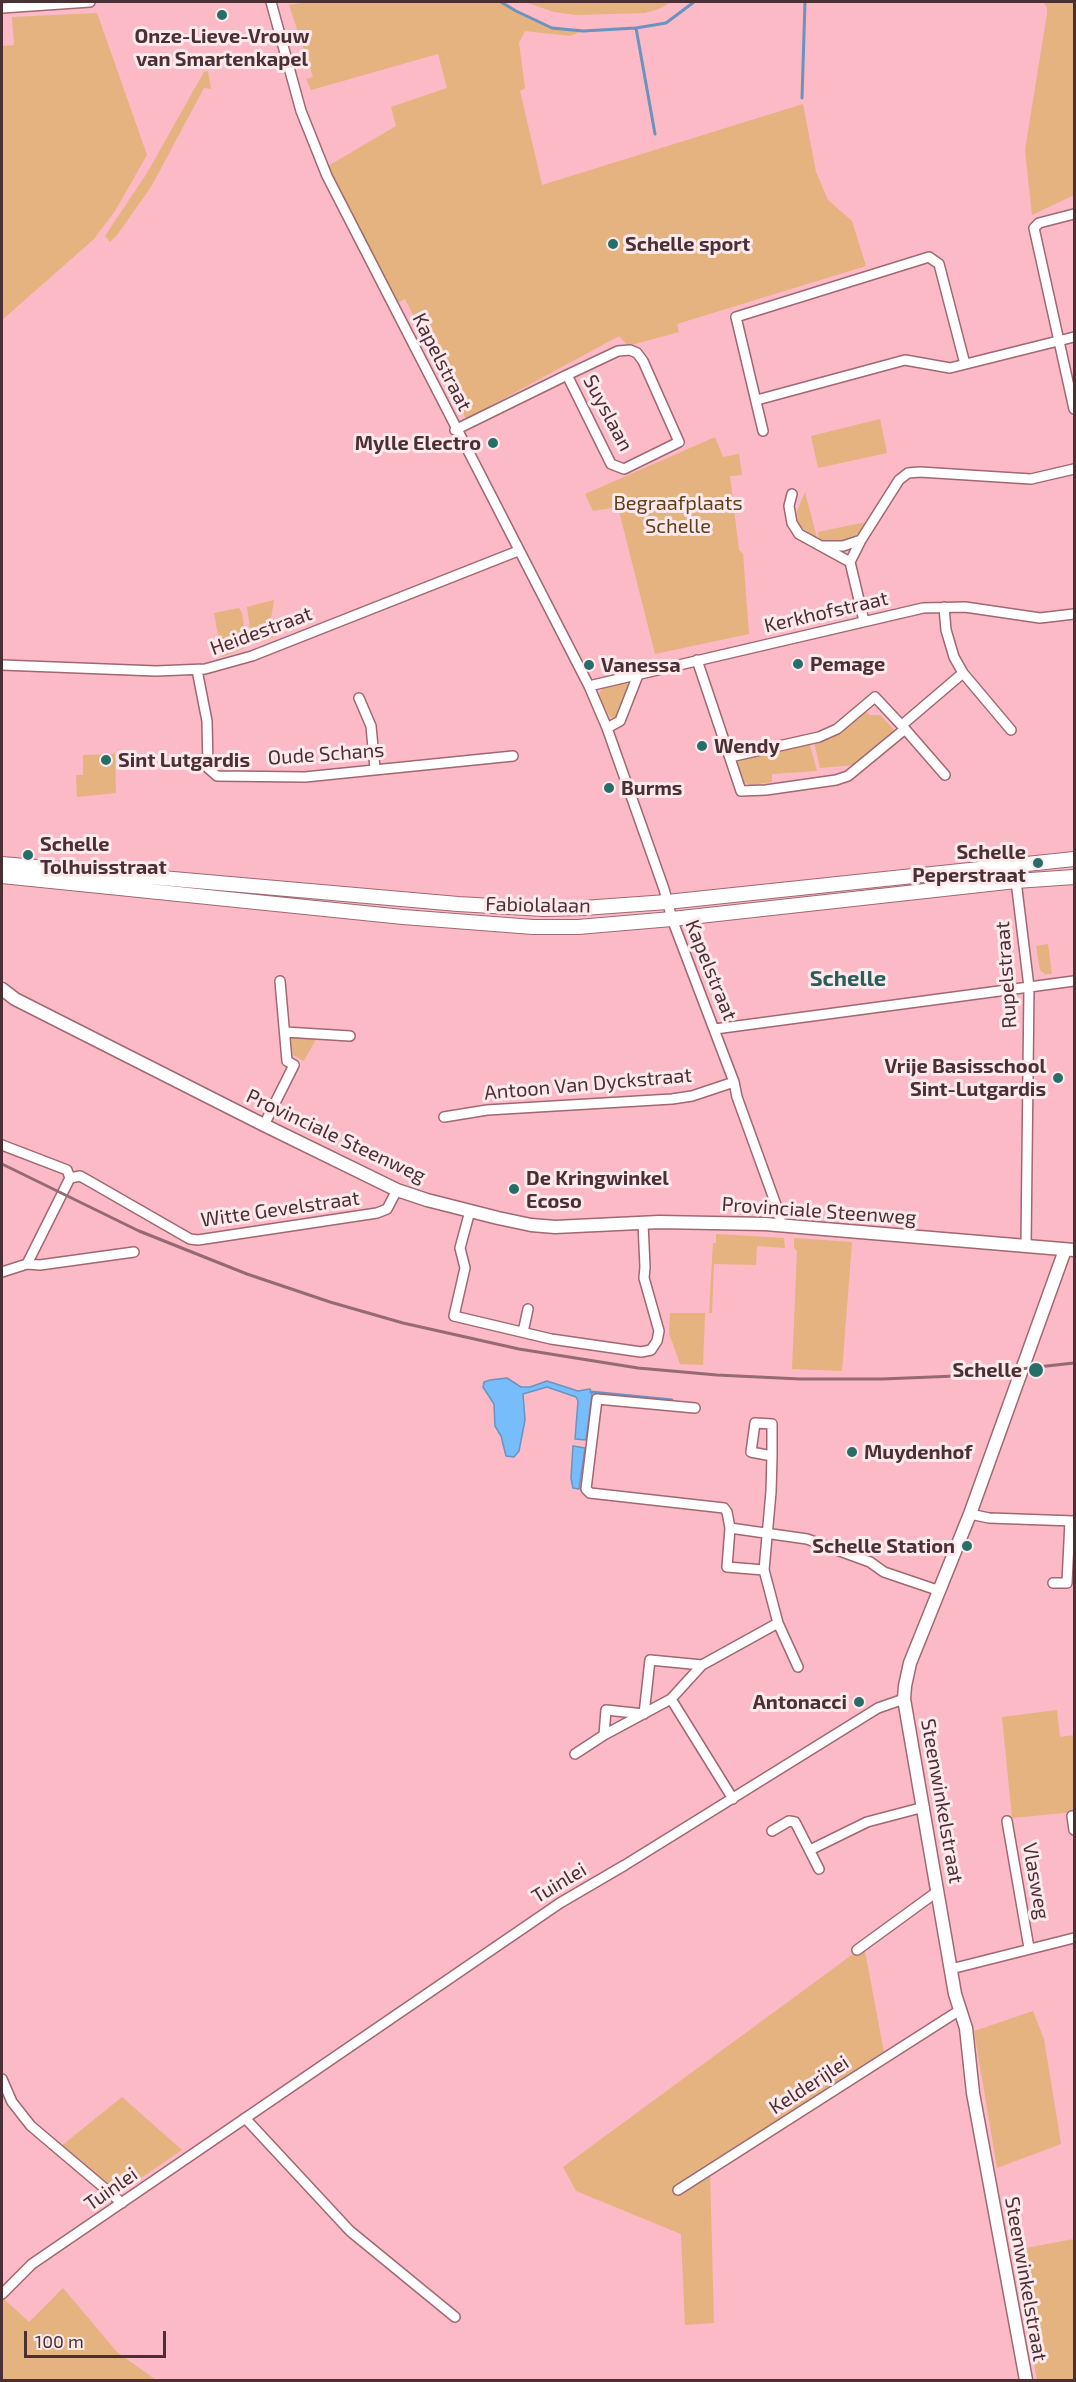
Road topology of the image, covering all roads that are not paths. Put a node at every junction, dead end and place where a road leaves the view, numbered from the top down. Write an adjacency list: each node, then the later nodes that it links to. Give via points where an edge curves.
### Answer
1 (90, 2): 3 (street)
2 (271, 2): 11 (street, Kapelstraat, via 301,111 327,176)
3 (2, 8)
4 (1074, 214): 6 (street, via 1034,228)
5 (1074, 338): 6 (street)
6 (1059, 342): 7 (street); 10 (street)
7 (965, 364): 9 (street, via 940,368 905,360); 9 (street, via 939,264 929,257 736,317)
8 (567, 375): 8 (street, Suyslaan, via 611,464 624,469 679,442 637,353 618,351); 11 (street, Suyslaan)
9 (757, 400): 12 (street)
10 (1074, 409)
11 (455, 429): 17 (street, Kapelstraat)
12 (763, 431)
13 (1074, 469): 15 (street, via 1031,479 908,473 899,480)
14 (792, 494): 16 (street, via 792,523 799,534)
15 (861, 540): 16 (street, via 843,546); 18 (street)
16 (822, 546): 18 (street)
17 (518, 552): 24 (street, Heidestraat, via 252,656); 27 (street, Kapelstraat)
18 (850, 562): 21 (street)
19 (944, 607): 20 (street, Kerkhofstraat, via 1040,618); 21 (street, Kerkhofstraat); 25 (street, via 946,630)
20 (1074, 614)
21 (864, 621): 22 (street, Kerkhofstraat)
22 (697, 660): 26 (street, Kerkhofstraat); 33 (street)
23 (2, 665): 24 (street, Heidestraat)
24 (197, 670): 34 (street, Oude Schans, via 207,721 208,768 216,776 305,777)
25 (963, 673): 29 (street); 31 (street)
26 (638, 675): 27 (street, Kerkhofstraat); 30 (street, via 620,721)
27 (589, 686): 30 (street, Kapelstraat)
28 (359, 698): 34 (street, via 371,726)
29 (903, 727): 33 (street, via 875,697 837,729 819,737); 33 (street, via 848,776 836,780 741,791); 35 (street)
30 (607, 728): 41 (street, Kapelstraat)
31 (1011, 730)
32 (513, 756): 34 (street, Oude Schans)
33 (730, 757)
34 (375, 769)
35 (945, 775)
36 (1074, 859): 41 (main road, Fabiolalaan)
37 (2, 864): 41 (main road, Fabiolalaan, via 504,908 577,909)
38 (2, 876): 42 (main road, Fabiolalaan, via 522,927)
39 (1074, 877): 40 (main road, Fabiolalaan)
40 (1016, 881): 42 (main road, Fabiolalaan); 45 (street, Rupelstraat)
41 (667, 902): 42 (street, Kapelstraat)
42 (672, 919): 47 (street, Kapelstraat)
43 (280, 981): 48 (street)
44 (1074, 981): 45 (street)
45 (1029, 987): 47 (street); 59 (street, Rupelstraat)
46 (2, 989): 52 (street, Provinciale Steenweg)
47 (715, 1029): 50 (street, Kapelstraat)
48 (285, 1032): 49 (street); 52 (street, via 287,1061 294,1065)
49 (350, 1036)
50 (735, 1082): 51 (street, Antoon Van Dyckstraat, via 672,1099 498,1109); 58 (street, Kapelstraat)
51 (444, 1117)
52 (264, 1125): 55 (street, Provinciale Steenweg)
53 (2, 1145): 54 (street, Witte Gevelstraat, via 67,1170)
54 (70, 1178): 55 (street, Witte Gevelstraat, via 80,1176 89,1180 198,1240 377,1213 387,1209); 62 (street)
55 (397, 1190): 56 (street, Provinciale Steenweg)
56 (470, 1211): 57 (street, Provinciale Steenweg, via 555,1227); 65 (street, via 460,1248 465,1268 454,1316)
57 (643, 1223): 58 (street, Provinciale Steenweg); 65 (street, via 644,1278 659,1331 651,1350 641,1352)
58 (780, 1225): 59 (street, Provinciale Steenweg)
59 (1026, 1245): 60 (street, Provinciale Steenweg)
60 (1070, 1250): 68 (street, Steenwinkelstraat)
61 (134, 1252): 62 (street)
62 (27, 1264): 63 (street)
63 (2, 1272)
64 (528, 1309): 65 (street)
65 (523, 1332)
66 (695, 1408): 70 (street, via 597,1399 585,1486 587,1491 724,1508)
67 (772, 1456): 71 (street)
68 (970, 1514): 69 (street); 74 (street, Steenwinkelstraat)
69 (1072, 1521): 73 (street, via 1067,1583)
70 (730, 1528): 71 (street); 72 (street, via 727,1568)
71 (766, 1533): 72 (street); 74 (street, via 807,1539)
72 (764, 1570): 75 (street)
73 (1053, 1583)
74 (940, 1591): 79 (street, Steenwinkelstraat, via 910,1663)
75 (778, 1623): 76 (street); 77 (street)
76 (702, 1665): 78 (street); 80 (street, via 650,1660)
77 (798, 1667)
78 (670, 1699): 80 (street); 83 (street)
79 (904, 1699): 83 (street, Tuinlei, via 878,1708); 84 (street, Steenwinkelstraat)
80 (644, 1714): 81 (street); 81 (street, via 606,1710)
81 (604, 1735): 82 (street)
82 (574, 1754)
83 (733, 1799): 98 (street, Tuinlei, via 560,1903)
84 (924, 1808): 89 (street, via 867,1822); 91 (street, Steenwinkelstraat)
85 (1072, 1816): 87 (street)
86 (1007, 1821): 93 (street, Vlasweg)
87 (1074, 1830)
88 (771, 1831): 89 (street, via 789,1821 795,1822)
89 (810, 1850): 90 (street)
90 (819, 1869)
91 (938, 1891): 94 (street); 95 (street, Steenwinkelstraat)
92 (1074, 1938): 93 (street)
93 (1029, 1948): 95 (street)
94 (857, 1950)
95 (951, 1969): 96 (street, Steenwinkelstraat)
96 (960, 2010): 99 (street, Kelderijlei); 103 (street, Steenwinkelstraat)
97 (2, 2079): 100 (street, via 26,2121)
98 (245, 2118): 100 (street, Tuinlei); 102 (street, via 350,2231)
99 (678, 2190)
100 (122, 2204): 101 (street, Tuinlei, via 32,2264)
101 (2, 2294)
102 (454, 2317)
103 (1026, 2380)

